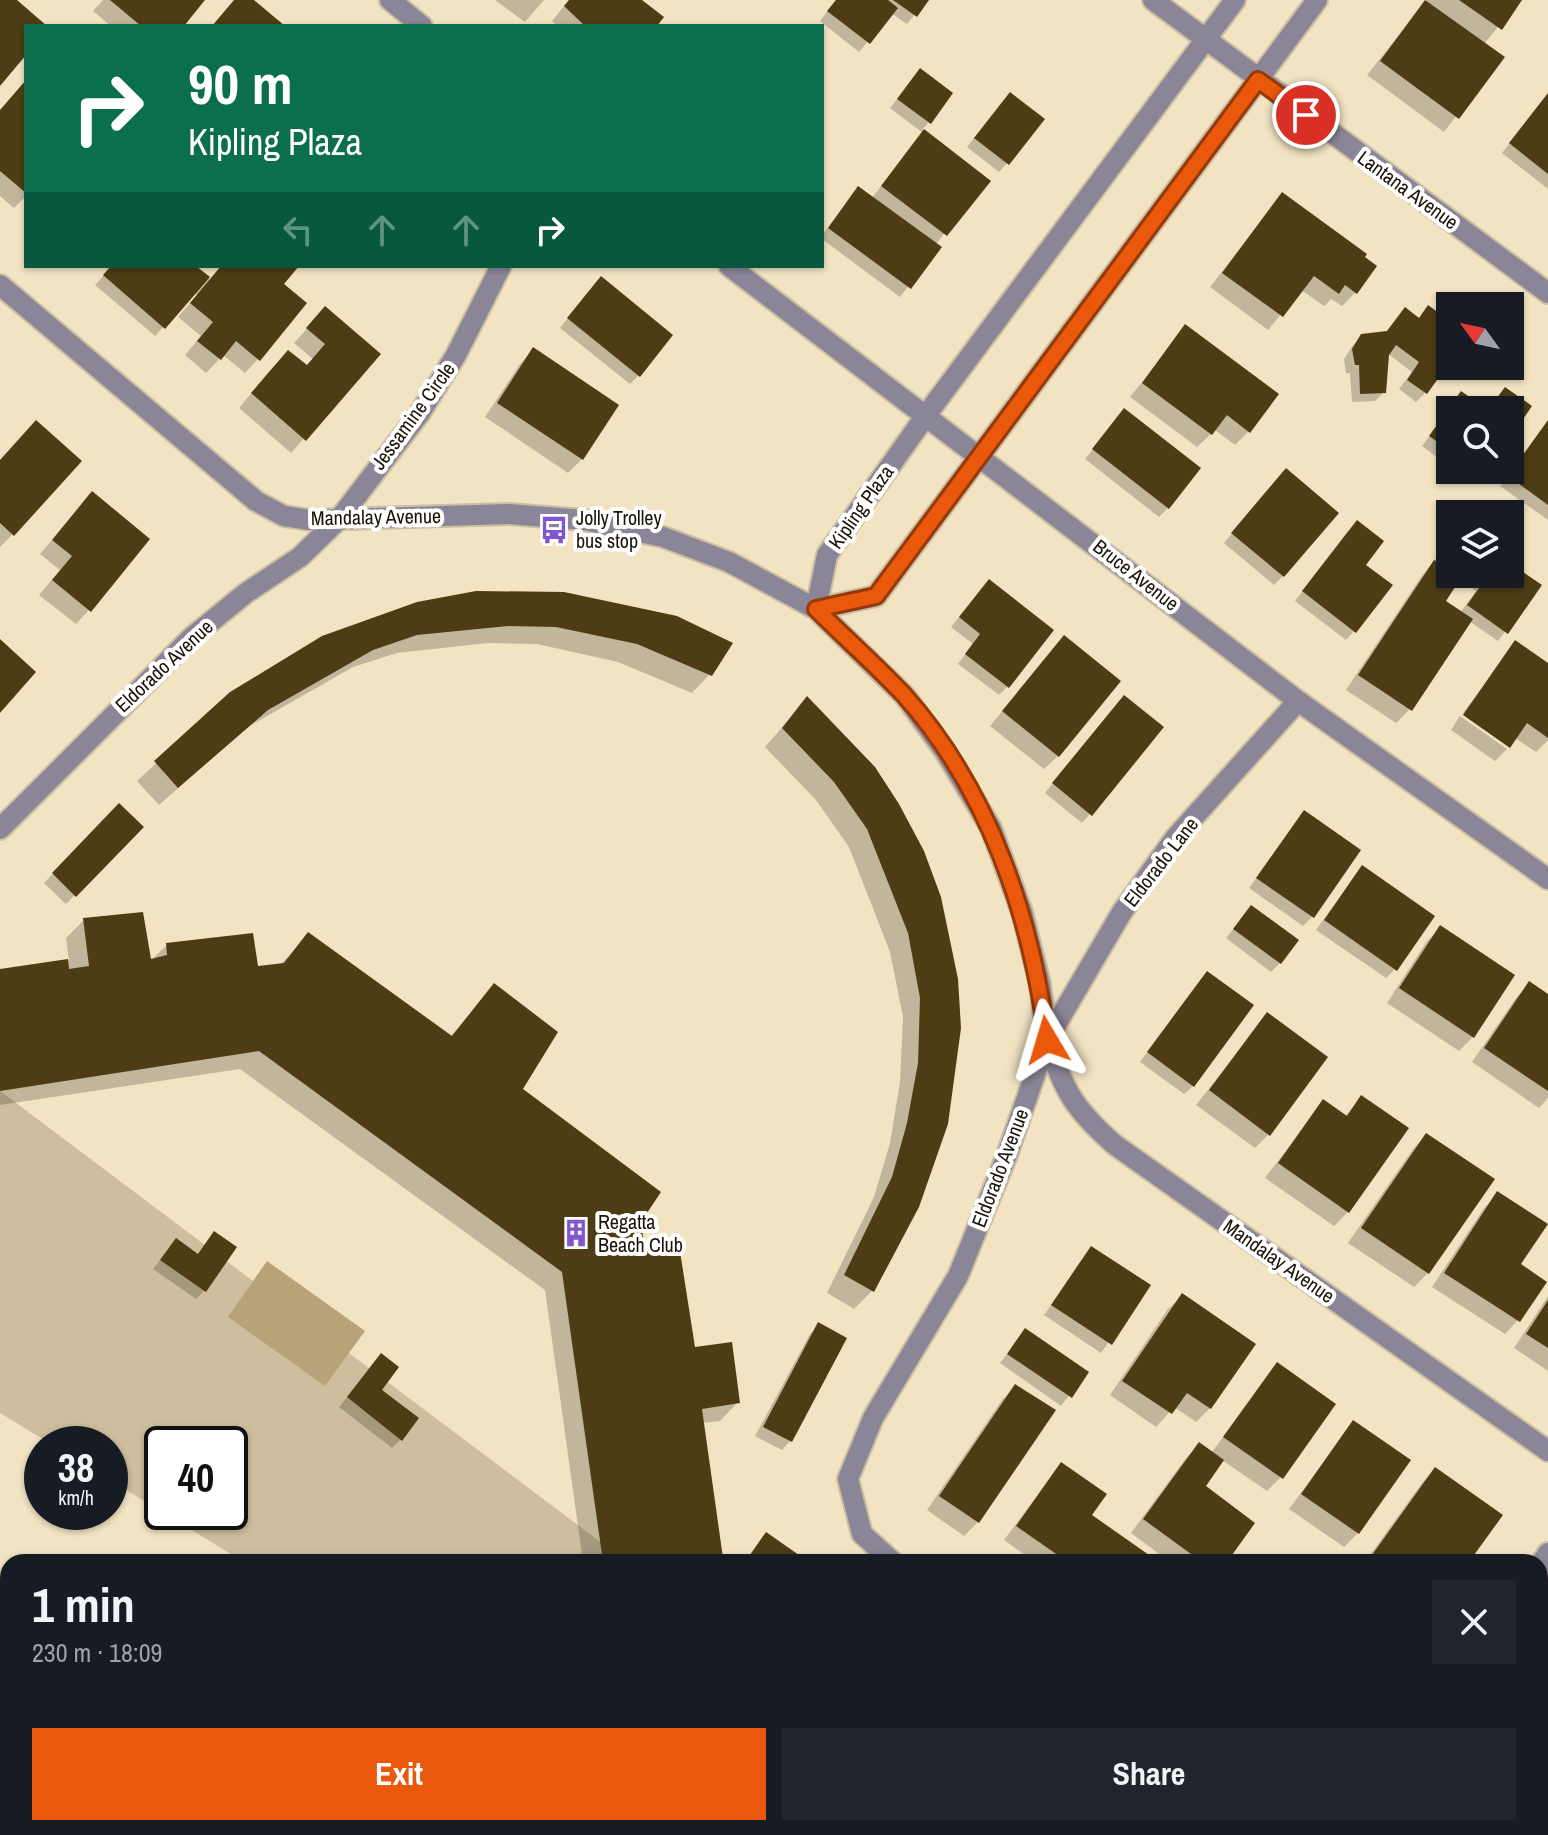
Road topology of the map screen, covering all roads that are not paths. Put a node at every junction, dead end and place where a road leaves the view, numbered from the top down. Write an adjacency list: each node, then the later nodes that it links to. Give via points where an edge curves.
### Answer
1 (390, 0): 5 (street)
2 (1153, 0): 6 (street, Lantana Avenue)
3 (1235, 0): 6 (street, Kipling Plaza)
4 (1317, 0): 7 (street)
5 (420, 24)
6 (1205, 41): 7 (street, Lantana Avenue); 12 (street, Kipling Plaza)
7 (1258, 80): 11 (street, Lantana Avenue); 13 (street)
8 (500, 268): 14 (street, Jessamine Circle, via 427,401)
9 (732, 268): 12 (street, Bruce Avenue)
10 (0, 285): 14 (street, Mandalay Avenue, via 256,501 284,516)
11 (1548, 293)
12 (927, 414): 13 (street, Bruce Avenue); 15 (street, Kipling Plaza, via 827,555)
13 (980, 454): 15 (street, via 876,596); 16 (street, Bruce Avenue)
14 (340, 518): 15 (street, Mandalay Avenue, via 509,514 584,520 663,537 729,562); 17 (street, Eldorado Avenue, via 300,557 191,638)
15 (816, 609): 19 (street, Eldorado Avenue, via 905,696 991,828 1022,912)
16 (1298, 701): 18 (street, Bruce Avenue); 19 (street, Eldorado Lane, via 1175,838 1122,912)
17 (0, 829)
18 (1548, 879)
19 (1047, 1040): 20 (street, Mandalay Avenue, via 1062,1084 1082,1116 1115,1145); 21 (street, Eldorado Avenue, via 958,1276 873,1418 848,1479 862,1534)
20 (1548, 1451)
21 (884, 1554)

